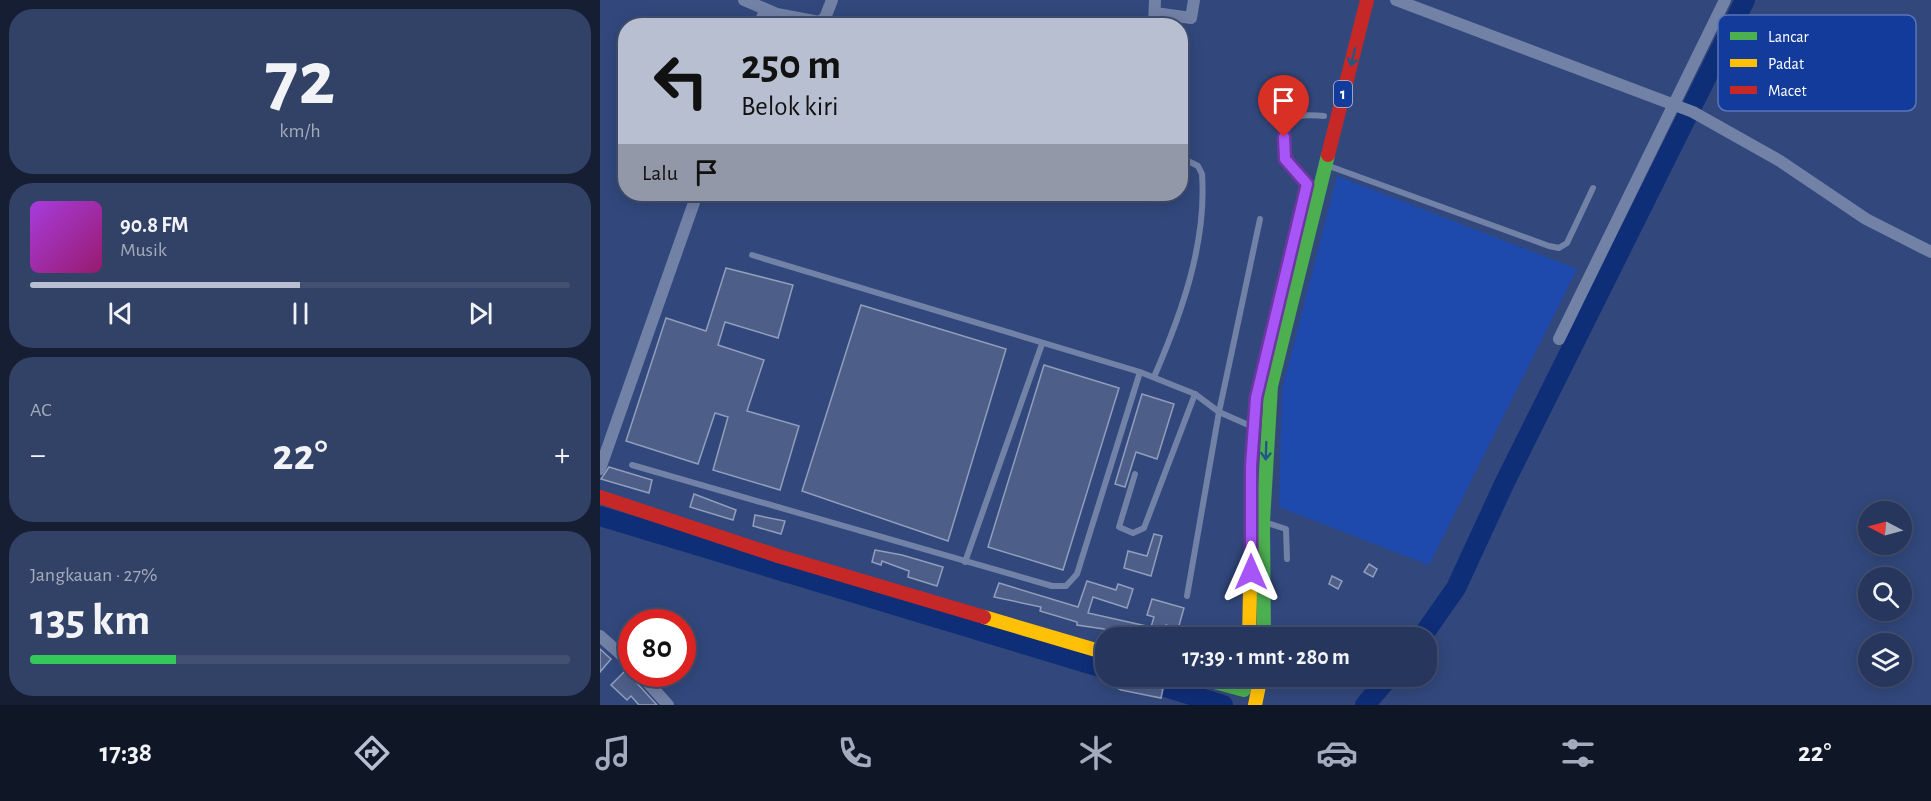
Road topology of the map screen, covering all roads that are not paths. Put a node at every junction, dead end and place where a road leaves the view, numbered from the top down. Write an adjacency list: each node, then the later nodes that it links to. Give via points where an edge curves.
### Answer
1 (744, 0): 9 (street)
2 (832, 0): 13 (street)
3 (1155, 0): 14 (street)
4 (1194, 0): 15 (street)
5 (1353, 0): 18 (main road, 1)
6 (1366, 0): 20 (main road, 1, one-way to 20)
7 (1396, 0): 17 (street)
8 (1725, 0): 10 (street)
9 (765, 10): 11 (street); 12 (street)
10 (1719, 15)
11 (762, 18)
12 (797, 18)
13 (824, 18)
14 (1155, 18)
15 (1188, 18)
16 (1718, 18): 17 (street)
17 (1684, 108): 25 (street, via 1779,161 1866,219); 27 (street)
18 (1324, 116): 21 (main road, 1); 21 (lane, via 1294,119 1284,137 1285,159)
19 (1188, 161): 30 (lane, via 1198,166 1202,174 1190,279)
20 (1325, 164): 22 (lane, via 1559,248 1567,243); 39 (main road, 1, one-way to 39, via 1271,386)
21 (1307, 184): 33 (main road, 1, via 1255,403)
22 (1593, 188)
23 (695, 201): 35 (street)
24 (1260, 219): 32 (lane)
25 (1931, 252)
26 (752, 255): 28 (lane)
27 (1559, 339)
28 (1042, 344): 29 (lane); 41 (lane)
29 (1140, 372): 30 (lane); 41 (lane, via 1072,582 1052,586)
30 (1154, 376): 31 (lane)
31 (1195, 394): 32 (lane); 36 (lane, via 1144,528 1132,533 1119,527)
32 (1219, 412): 33 (lane); 42 (lane)
33 (1253, 432)
34 (632, 465): 41 (lane)
35 (600, 469)
36 (1135, 474)
37 (1251, 487): 43 (main road)
38 (600, 496): 46 (main road, via 778,556)
39 (1263, 522): 40 (lane, via 1286,529); 44 (main road, 1)
40 (1287, 559)
41 (965, 562)
42 (1187, 596)
43 (1249, 627)
44 (1264, 627)
45 (600, 636): 47 (street)
46 (1095, 650)
47 (618, 652)
48 (652, 687): 51 (street)
49 (1222, 687): 50 (main road)
50 (1247, 696)
51 (668, 705)

